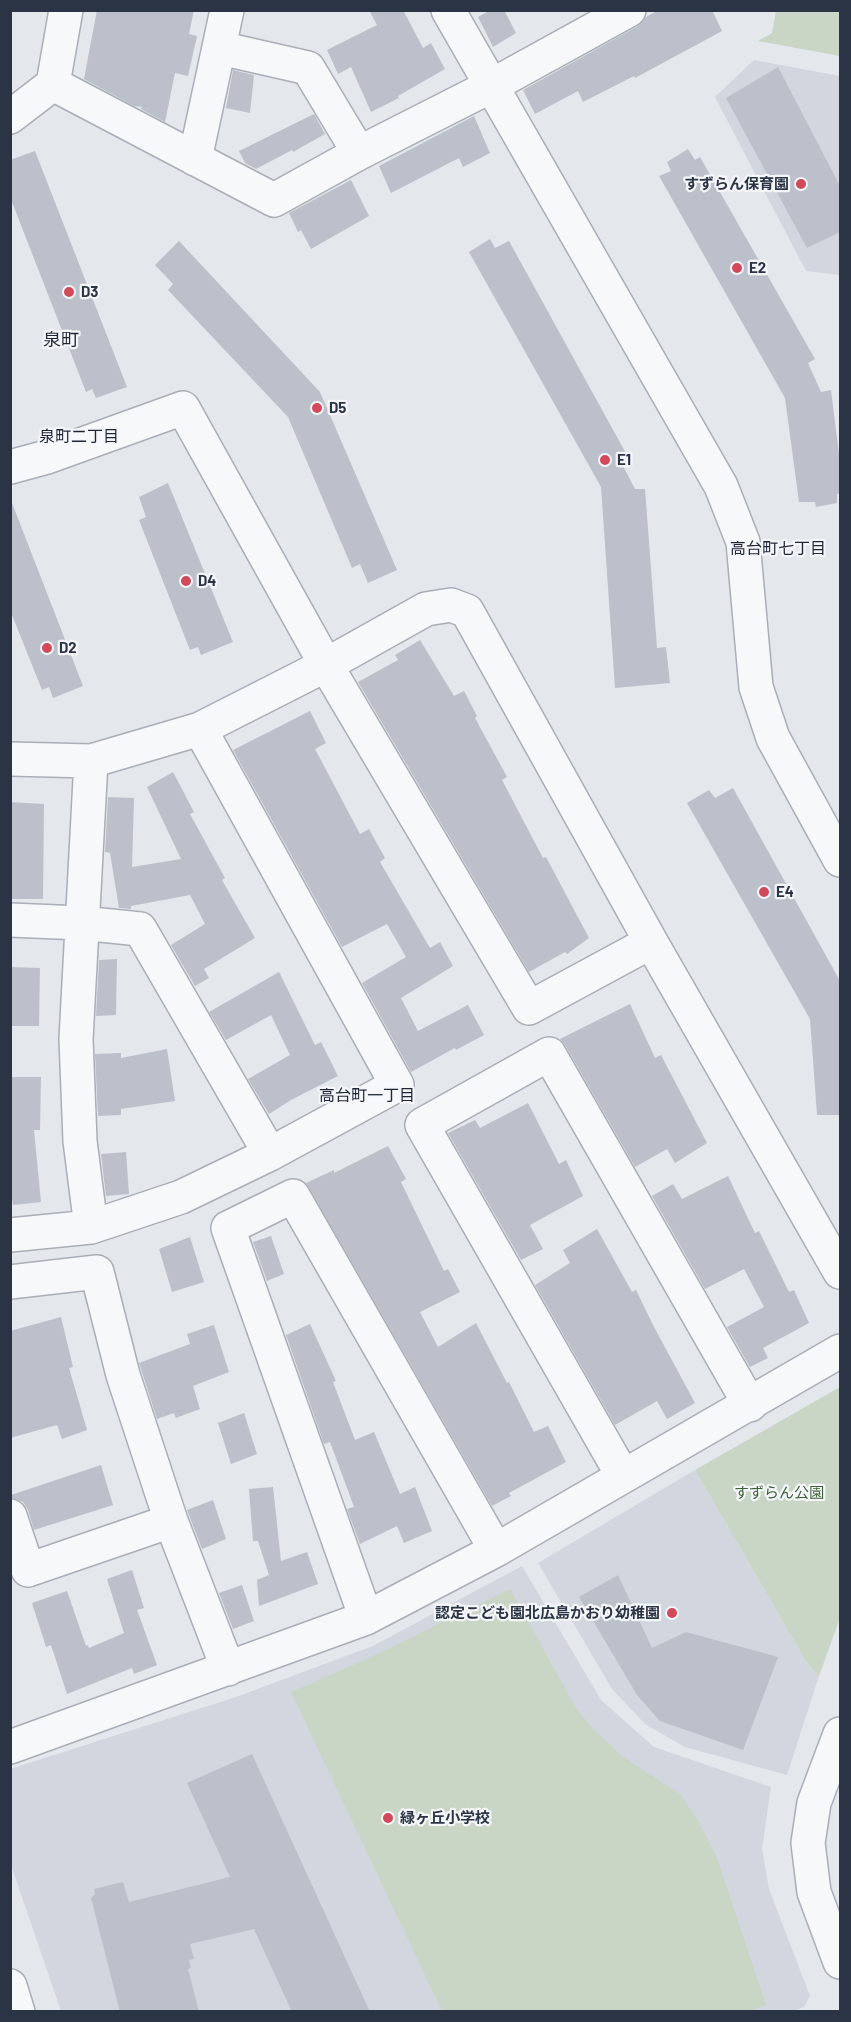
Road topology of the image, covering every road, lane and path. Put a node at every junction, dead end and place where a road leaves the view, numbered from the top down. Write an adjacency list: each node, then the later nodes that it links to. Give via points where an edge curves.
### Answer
1 (66, 10): 6 (street)
2 (228, 10): 5 (street)
3 (448, 10): 7 (street)
4 (629, 10): 7 (street)
5 (220, 48): 9 (street, via 308,68); 10 (street)
6 (53, 84): 8 (street); 10 (street)
7 (491, 86): 9 (street); 16 (street, via 721,486 743,542 756,687 773,738)
8 (10, 117)
9 (359, 153): 10 (street, via 274,200)
10 (195, 159)
11 (10, 467): 12 (street, via 183,408)
12 (326, 664): 13 (street); 19 (street, via 426,609 451,605 467,611); 19 (street, via 529,1008)
13 (200, 729): 15 (street); 20 (street, via 397,1085)
14 (10, 759): 15 (street)
15 (91, 761): 18 (street)
16 (840, 860)
17 (10, 920): 18 (street)
18 (81, 923): 20 (street, via 140,928); 21 (street, via 76,1039 80,1141)
19 (651, 942): 23 (street)
20 (270, 1154): 21 (street, via 182,1197)
21 (91, 1227): 22 (street)
22 (10, 1235)
23 (840, 1272)
24 (10, 1282): 29 (street, via 97,1272 123,1376)
25 (840, 1351): 26 (street)
26 (750, 1405): 27 (street); 27 (street, via 549,1054 422,1125)
27 (623, 1476): 30 (street)
28 (10, 1516): 29 (street, via 28,1569)
29 (171, 1521): 32 (street)
30 (496, 1550): 31 (street); 31 (street, via 293,1196 228,1228)
31 (366, 1618): 32 (street)
32 (228, 1669): 34 (street)
33 (840, 1734): 35 (street, via 814,1803 808,1843 814,1892)
34 (10, 1747)
35 (840, 1962)
36 (10, 1986): 37 (street)
37 (18, 2012)

